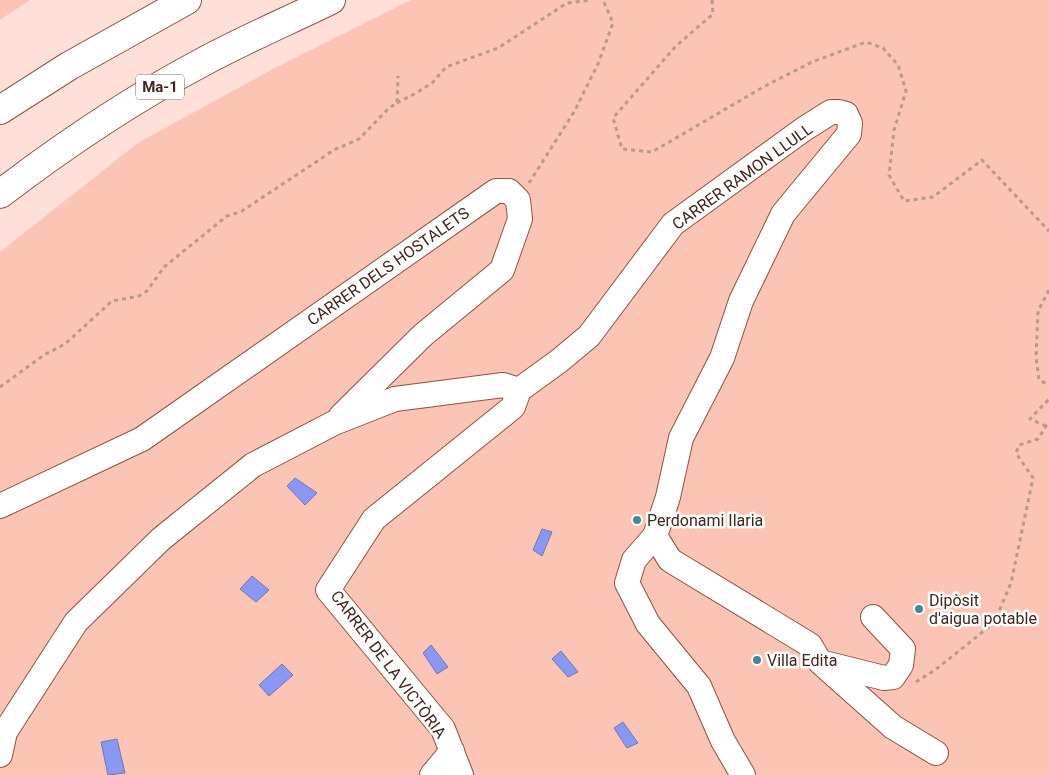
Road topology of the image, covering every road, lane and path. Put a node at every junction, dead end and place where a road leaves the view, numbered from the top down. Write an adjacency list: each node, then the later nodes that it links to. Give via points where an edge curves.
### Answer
1 (187, 0): 7 (highway, via 69,66)
2 (331, 0): 8 (highway, Ma-1, via 200,64 112,116)
3 (591, 0): 6 (path, via 567,3 498,48 446,67 426,87)
4 (603, 0): 9 (path, via 613,23 598,64 574,112)
5 (398, 76): 6 (path)
6 (397, 103): 12 (path, via 359,139 334,150 242,211 227,216 164,267 147,291 139,296 112,301 65,344)
7 (0, 110)
8 (0, 194)
9 (518, 200): 15 (street, via 520,219 502,270 423,335); 17 (street, CARRER DELS HOSTALETS, via 509,191 496,191 142,438)
10 (1049, 290): 11 (path, via 1038,311 1036,356 1040,380)
11 (1049, 385)
12 (0, 387)
13 (519, 390): 15 (street, via 503,385 395,399); 18 (street, CARRER RAMON LLULL, via 588,336 673,224 804,129 831,112 846,114 850,123 849,134 783,214 741,302 722,358 682,438); 22 (street, CARRER DE LA VICTÒRIA, via 513,407 374,519 328,590 443,729)
14 (1049, 399): 16 (path, via 1030,419)
15 (334, 423): 24 (street, via 253,465 161,539 76,622 5,732)
16 (1047, 425): 21 (path, via 1038,439 1018,445 1016,454 1034,478 1011,583 994,624)
17 (0, 506)
18 (655, 536): 20 (street, via 670,560 810,646); 27 (street, via 634,560 626,583 648,624 699,686 723,741)
19 (874, 617): 20 (street, via 903,649 901,665 893,677 884,678)
20 (820, 662): 23 (street, via 893,727)
21 (912, 685)
22 (452, 751): 25 (street); 26 (street, CARRER DE LA VICTÒRIA)
23 (936, 753)
24 (0, 755)
25 (432, 775)
26 (461, 775)
27 (743, 775)

